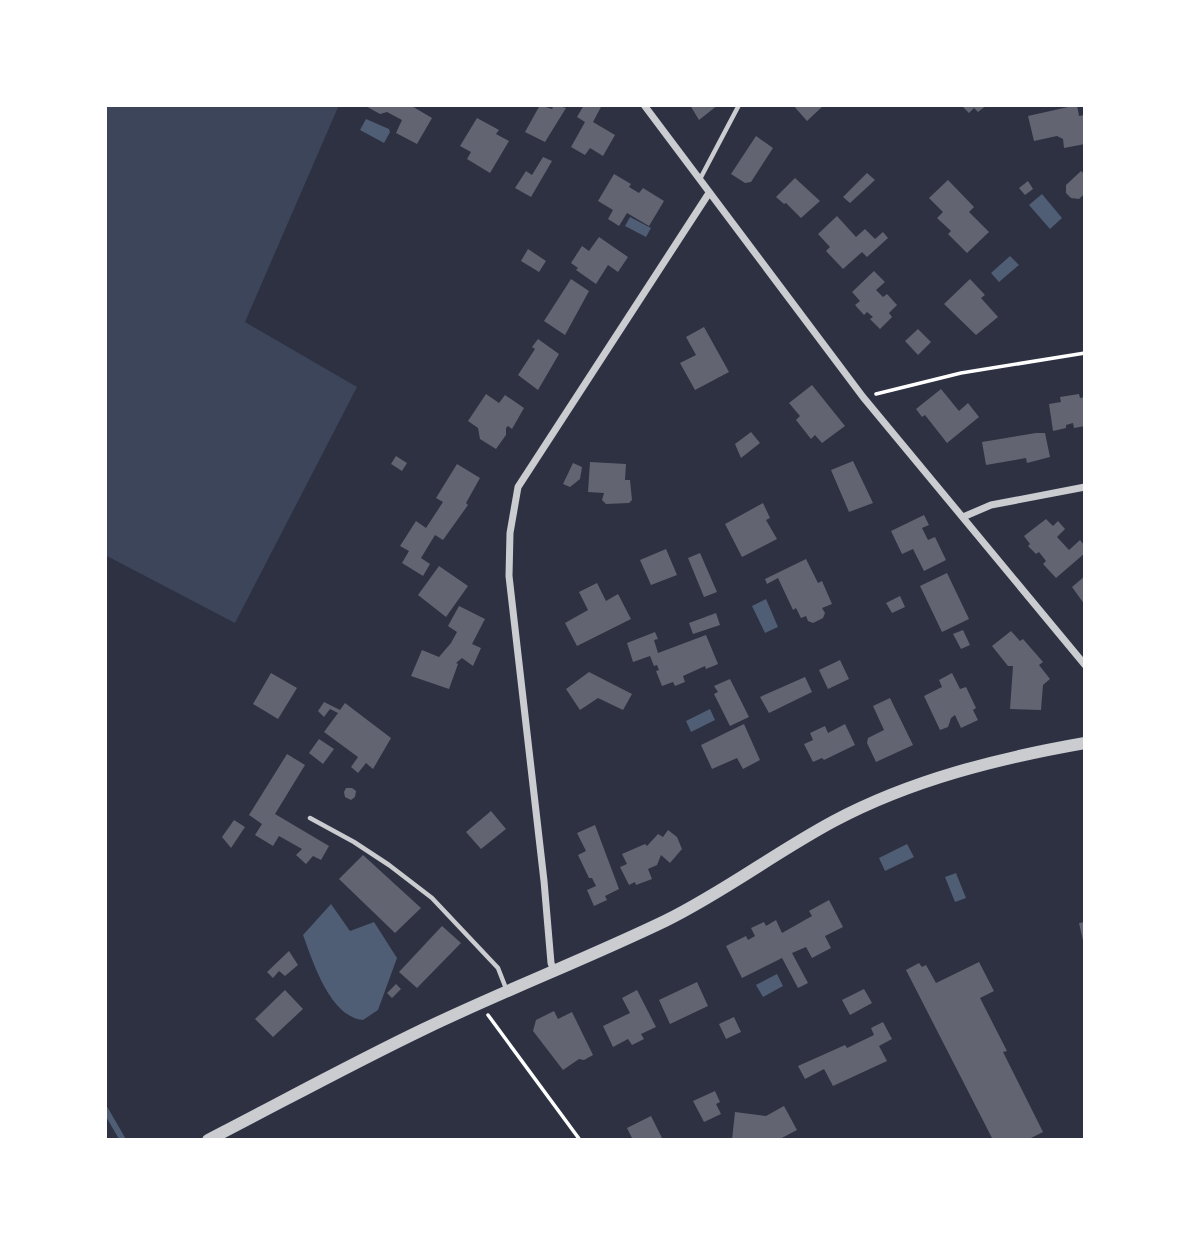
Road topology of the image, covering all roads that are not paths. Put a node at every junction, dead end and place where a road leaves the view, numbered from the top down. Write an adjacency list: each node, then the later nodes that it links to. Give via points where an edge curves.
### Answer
1 (644, 105): 3 (street)
2 (739, 105): 3 (lane)
3 (699, 180): 4 (street)
4 (709, 192): 6 (street, via 863,397); 10 (street, via 519,487 516,499 509,576)
5 (1085, 487): 6 (street, via 991,505)
6 (963, 517): 7 (street)
7 (1085, 665)
8 (1085, 743): 10 (street, via 982,765 885,798 809,835 667,920)
9 (310, 818): 11 (lane, via 377,857 432,898 498,968)
10 (554, 971): 11 (street)
11 (508, 992): 12 (street, via 425,1029)
12 (208, 1140)

